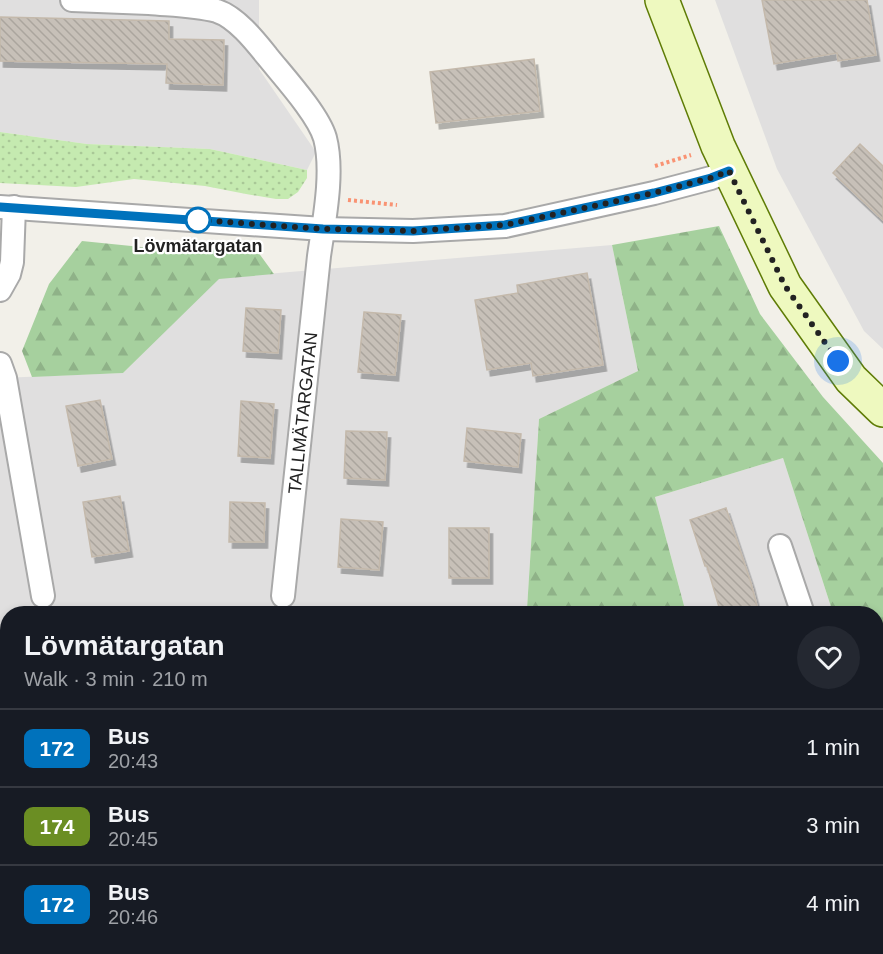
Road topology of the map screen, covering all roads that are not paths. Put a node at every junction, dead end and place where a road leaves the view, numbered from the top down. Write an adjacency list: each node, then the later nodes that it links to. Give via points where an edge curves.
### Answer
1 (72, 0): 5 (street, via 186,5 219,12 237,24 292,87 325,137 328,159)
2 (662, 0): 3 (street)
3 (723, 158): 5 (street, via 711,178 505,225 413,231); 8 (street, via 785,286 851,380)
4 (7, 207): 5 (street); 6 (street, via 12,262)
5 (323, 229): 11 (street, TALLMÄTARGATAN)
6 (0, 290)
7 (0, 364): 10 (street)
8 (883, 410)
9 (780, 546): 12 (street)
10 (43, 596)
11 (283, 596)
12 (800, 606)

